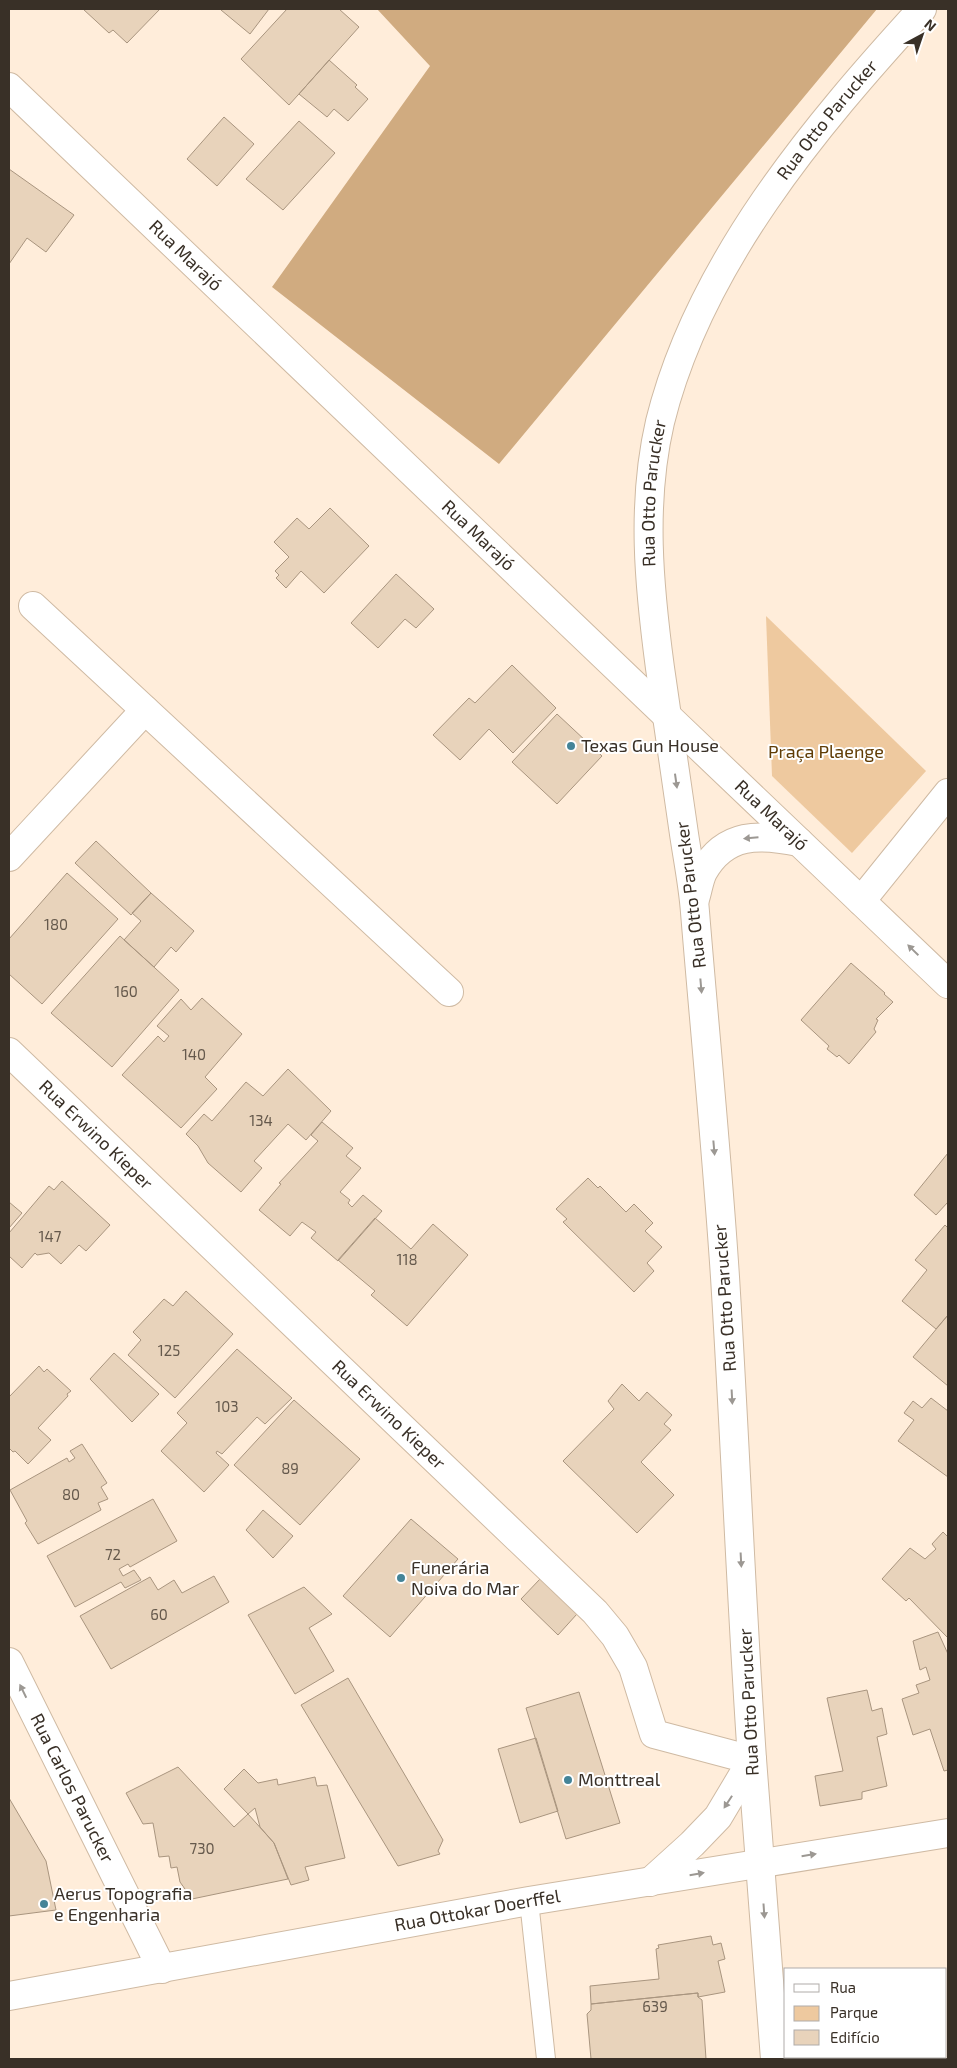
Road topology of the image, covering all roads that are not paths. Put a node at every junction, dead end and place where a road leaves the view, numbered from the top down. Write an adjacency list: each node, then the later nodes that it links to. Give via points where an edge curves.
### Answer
1 (922, 9): 5 (main road, Rua Otto Parucker, via 833,111 746,230 694,324 676,372 660,423 649,487 648,515 653,620)
2 (9, 87): 5 (main road, Rua Marajó)
3 (33, 606): 4 (main road)
4 (145, 710): 8 (main road); 12 (main road)
5 (667, 716): 7 (main road, Rua Marajó); 10 (main road, Rua Otto Parucker, one-way to 10)
6 (948, 793): 9 (main road)
7 (799, 842): 9 (main road, Rua Marajó); 10 (main road, one-way to 10, via 769,837 745,838 727,844 702,873)
8 (9, 858)
9 (861, 900): 11 (main road, Rua Marajó, one-way to 9)
10 (694, 902): 15 (main road, Rua Otto Parucker, one-way to 15, via 724,1271)
11 (948, 984)
12 (449, 992)
13 (9, 1052): 15 (main road, Rua Erwino Kieper, via 595,1612 632,1667 654,1734)
14 (9, 1662): 20 (main road, Rua Carlos Parucker, one-way to 14)
15 (752, 1760): 17 (main road, Rua Otto Parucker); 18 (main road, one-way to 18, via 718,1817)
16 (948, 1833): 17 (main road, Rua Ottokar Doerffel, one-way to 16)
17 (761, 1862): 18 (main road, Rua Ottokar Doerffel, one-way to 17); 23 (main road, Rua Otto Parucker, one-way to 23)
18 (649, 1882): 19 (main road, Rua Ottokar Doerffel)
19 (528, 1901): 20 (main road, Rua Ottokar Doerffel); 22 (lane)
20 (162, 1969): 21 (main road, Rua Ottokar Doerffel)
21 (9, 1996)
22 (546, 2059)
23 (775, 2059)

